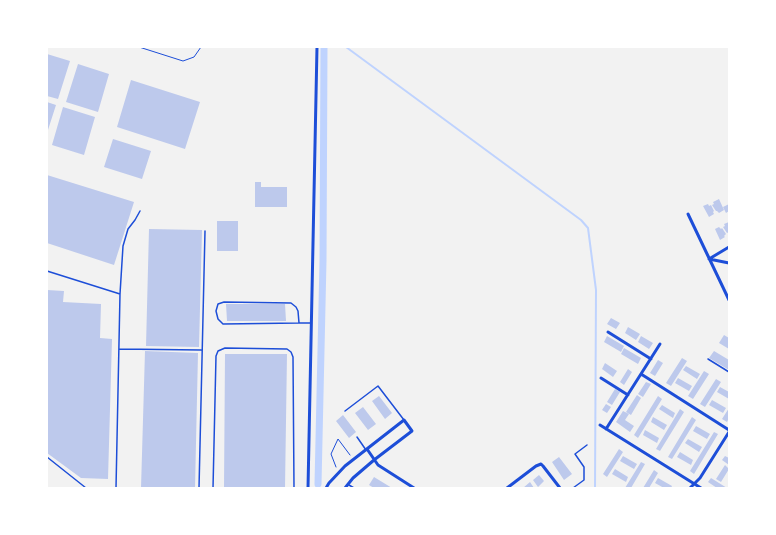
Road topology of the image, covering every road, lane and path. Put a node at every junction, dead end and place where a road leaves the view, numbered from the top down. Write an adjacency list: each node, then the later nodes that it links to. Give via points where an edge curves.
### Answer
1 (139, 47): 2 (path, via 183,61 194,57)
2 (201, 47)
3 (317, 47): 14 (street)
4 (140, 211): 11 (lane, via 128,229 123,246)
5 (688, 214): 8 (street)
6 (205, 231): 18 (lane)
7 (729, 247): 8 (street)
8 (709, 259): 9 (street); 12 (street)
9 (729, 263)
10 (47, 271): 11 (lane)
11 (120, 294): 17 (lane)
12 (729, 300)
13 (299, 323): 13 (lane, via 298,311 291,303 224,302 218,304 216,311 218,319 224,324); 14 (lane)
14 (311, 323): 44 (street)
15 (608, 332): 19 (street)
16 (660, 344): 19 (street)
17 (119, 349): 18 (lane); 40 (lane)
18 (202, 350): 41 (lane)
19 (651, 359): 22 (street)
20 (708, 359): 21 (lane)
21 (729, 372)
22 (641, 374): 24 (street); 29 (street)
23 (601, 378): 24 (street)
24 (628, 395): 28 (street)
25 (345, 411): 26 (lane, via 378,386)
26 (404, 420): 32 (street); 35 (street, via 412,431)
27 (600, 425): 28 (street)
28 (606, 429): 38 (street)
29 (729, 431): 38 (street)
30 (357, 437): 32 (lane)
31 (587, 445): 51 (lane, via 575,454 584,467 584,480)
32 (366, 450): 35 (street); 45 (street, via 340,471)
33 (350, 454): 36 (path, via 338,439 331,454)
34 (47, 457): 39 (lane)
35 (374, 460): 37 (street); 48 (street)
36 (336, 467)
37 (348, 484): 46 (street); 47 (lane)
38 (694, 484): 52 (street); 53 (street)
39 (86, 488)
40 (116, 488)
41 (199, 488)
42 (213, 488): 43 (lane, via 216,356 218,351 225,348 287,349 294,358)
43 (294, 488)
44 (308, 488)
45 (326, 488)
46 (345, 488)
47 (354, 488)
48 (414, 488)
49 (507, 488): 50 (street, via 539,464)
50 (560, 488)
51 (572, 488)
52 (690, 488)
53 (701, 488)

